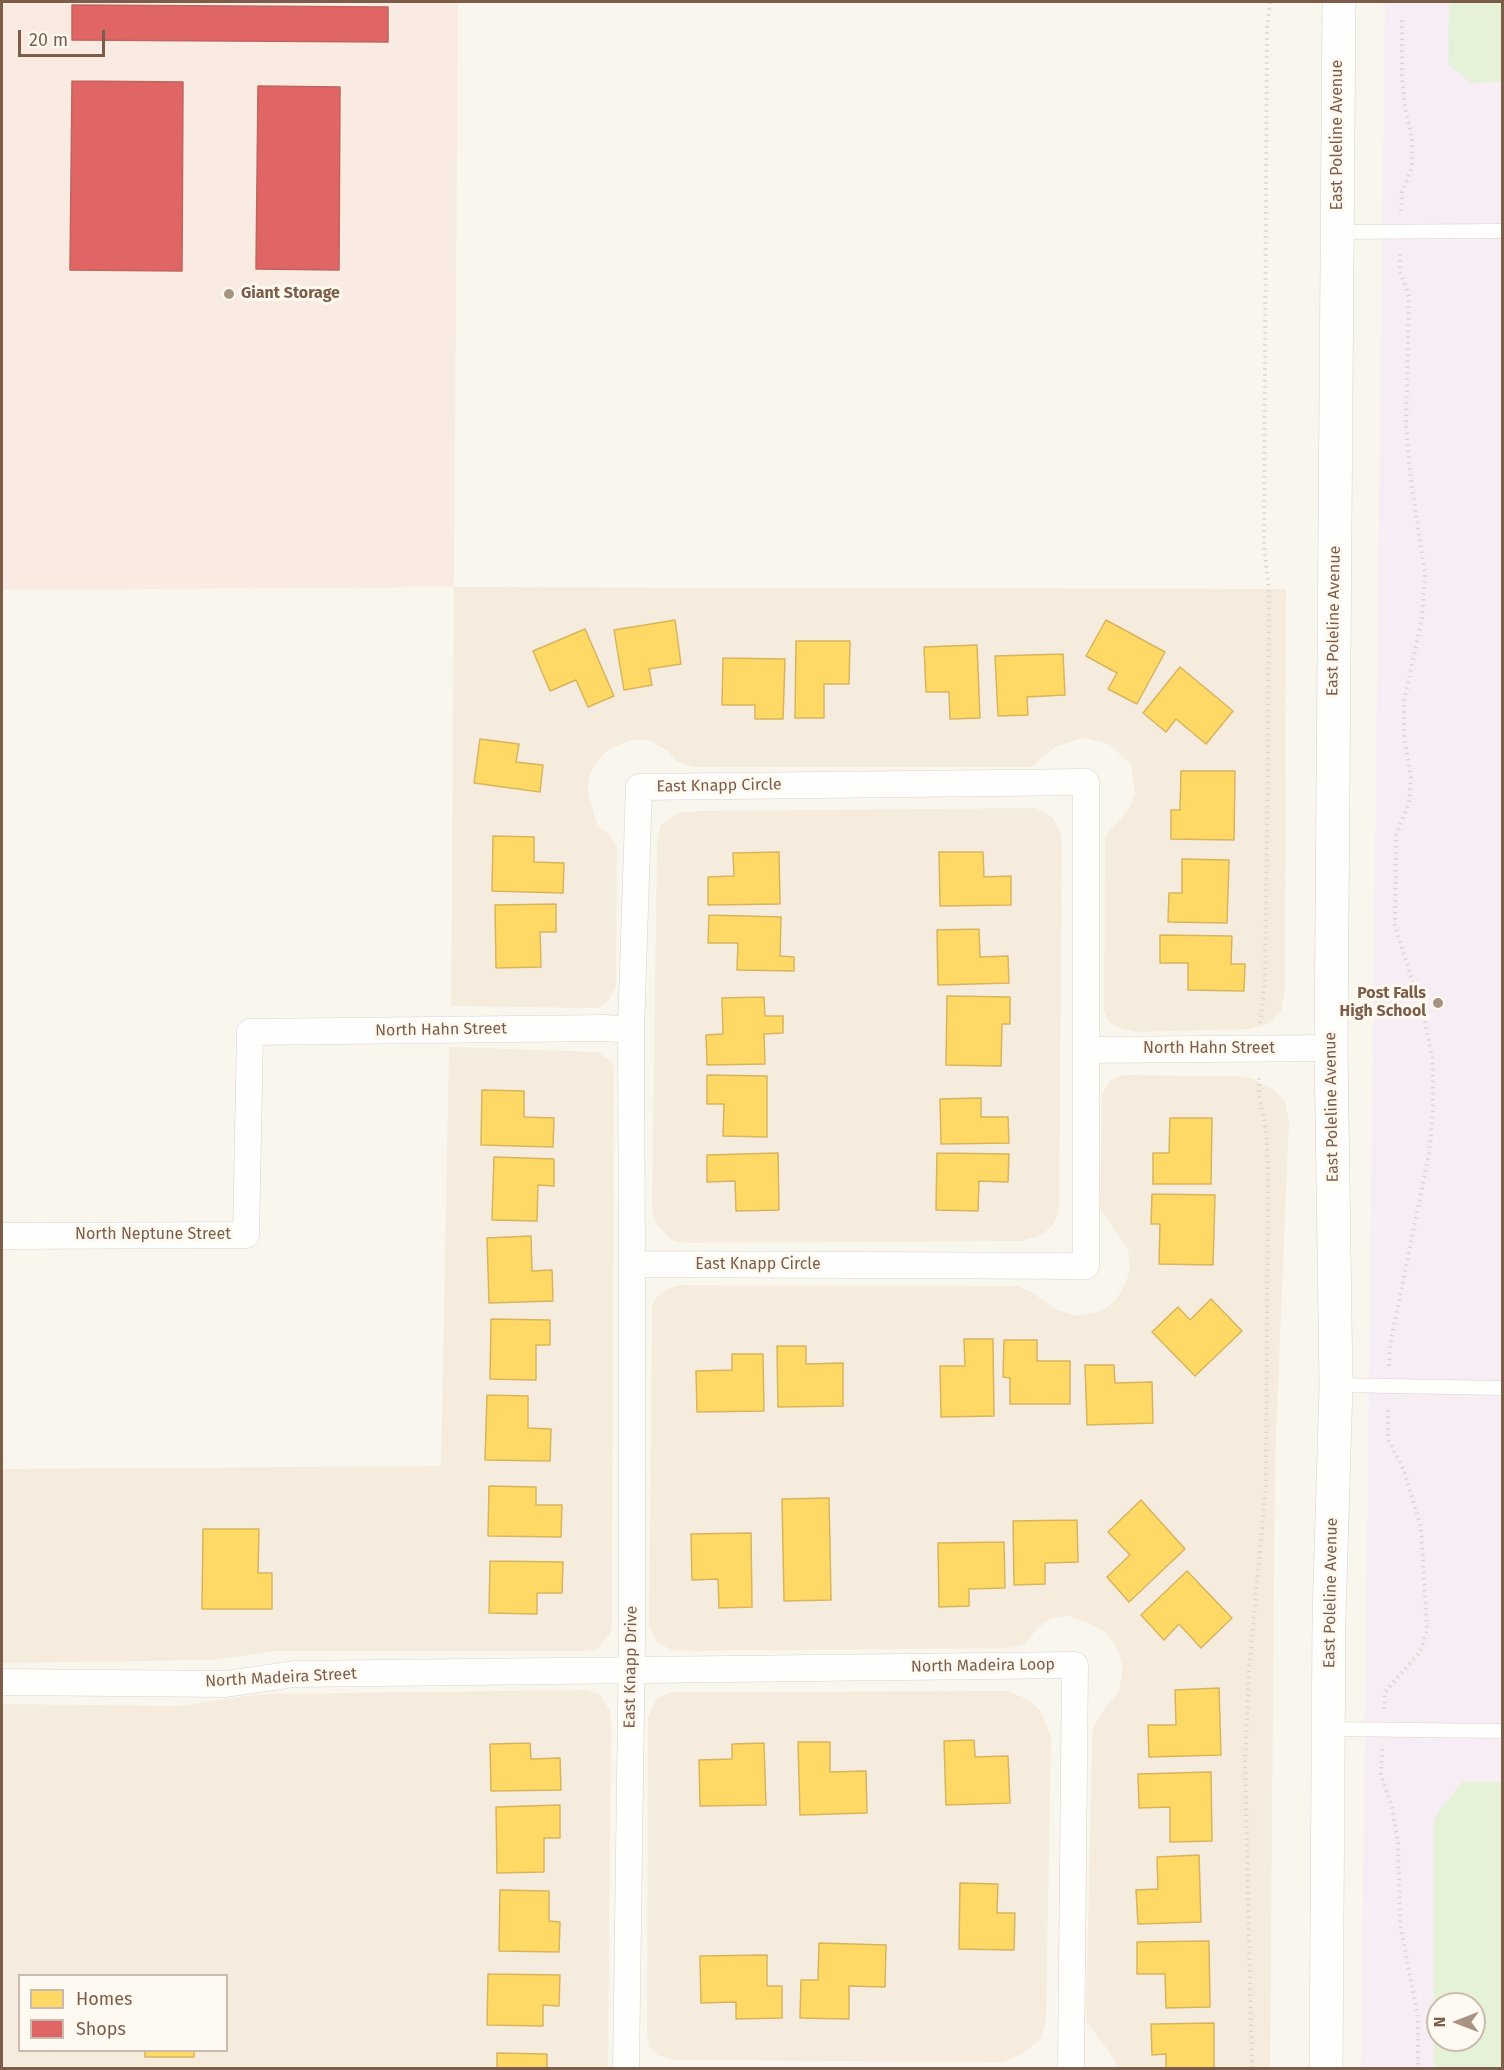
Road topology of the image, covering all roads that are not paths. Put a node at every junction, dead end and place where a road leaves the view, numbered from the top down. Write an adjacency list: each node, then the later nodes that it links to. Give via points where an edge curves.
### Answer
1 (1339, 2): 3 (main road, East Poleline Avenue)
2 (1503, 231): 3 (lane)
3 (1338, 232): 6 (main road, East Poleline Avenue)
4 (631, 1030): 5 (street, North Hahn Street); 7 (street, East Knapp Circle, via 639,787 1086,782); 9 (street, East Knapp Circle)
5 (250, 1032): 8 (street, North Neptune Street, via 246,1235)
6 (1331, 1048): 7 (street, North Hahn Street); 10 (main road, East Poleline Avenue)
7 (1087, 1050): 9 (street, East Knapp Circle, via 1086,1266)
8 (2, 1236)
9 (632, 1264): 12 (street, East Knapp Drive)
10 (1336, 1385): 11 (lane); 14 (main road, East Poleline Avenue)
11 (1503, 1388)
12 (632, 1671): 13 (street, North Madeira Street, via 294,1674 226,1684); 16 (street, East Knapp Drive); 17 (street, North Madeira Loop, via 1075,1665)
13 (2, 1682)
14 (1328, 1729): 15 (lane); 18 (main road, East Poleline Avenue)
15 (1503, 1731)
16 (626, 2068)
17 (1071, 2068)
18 (1326, 2068)

